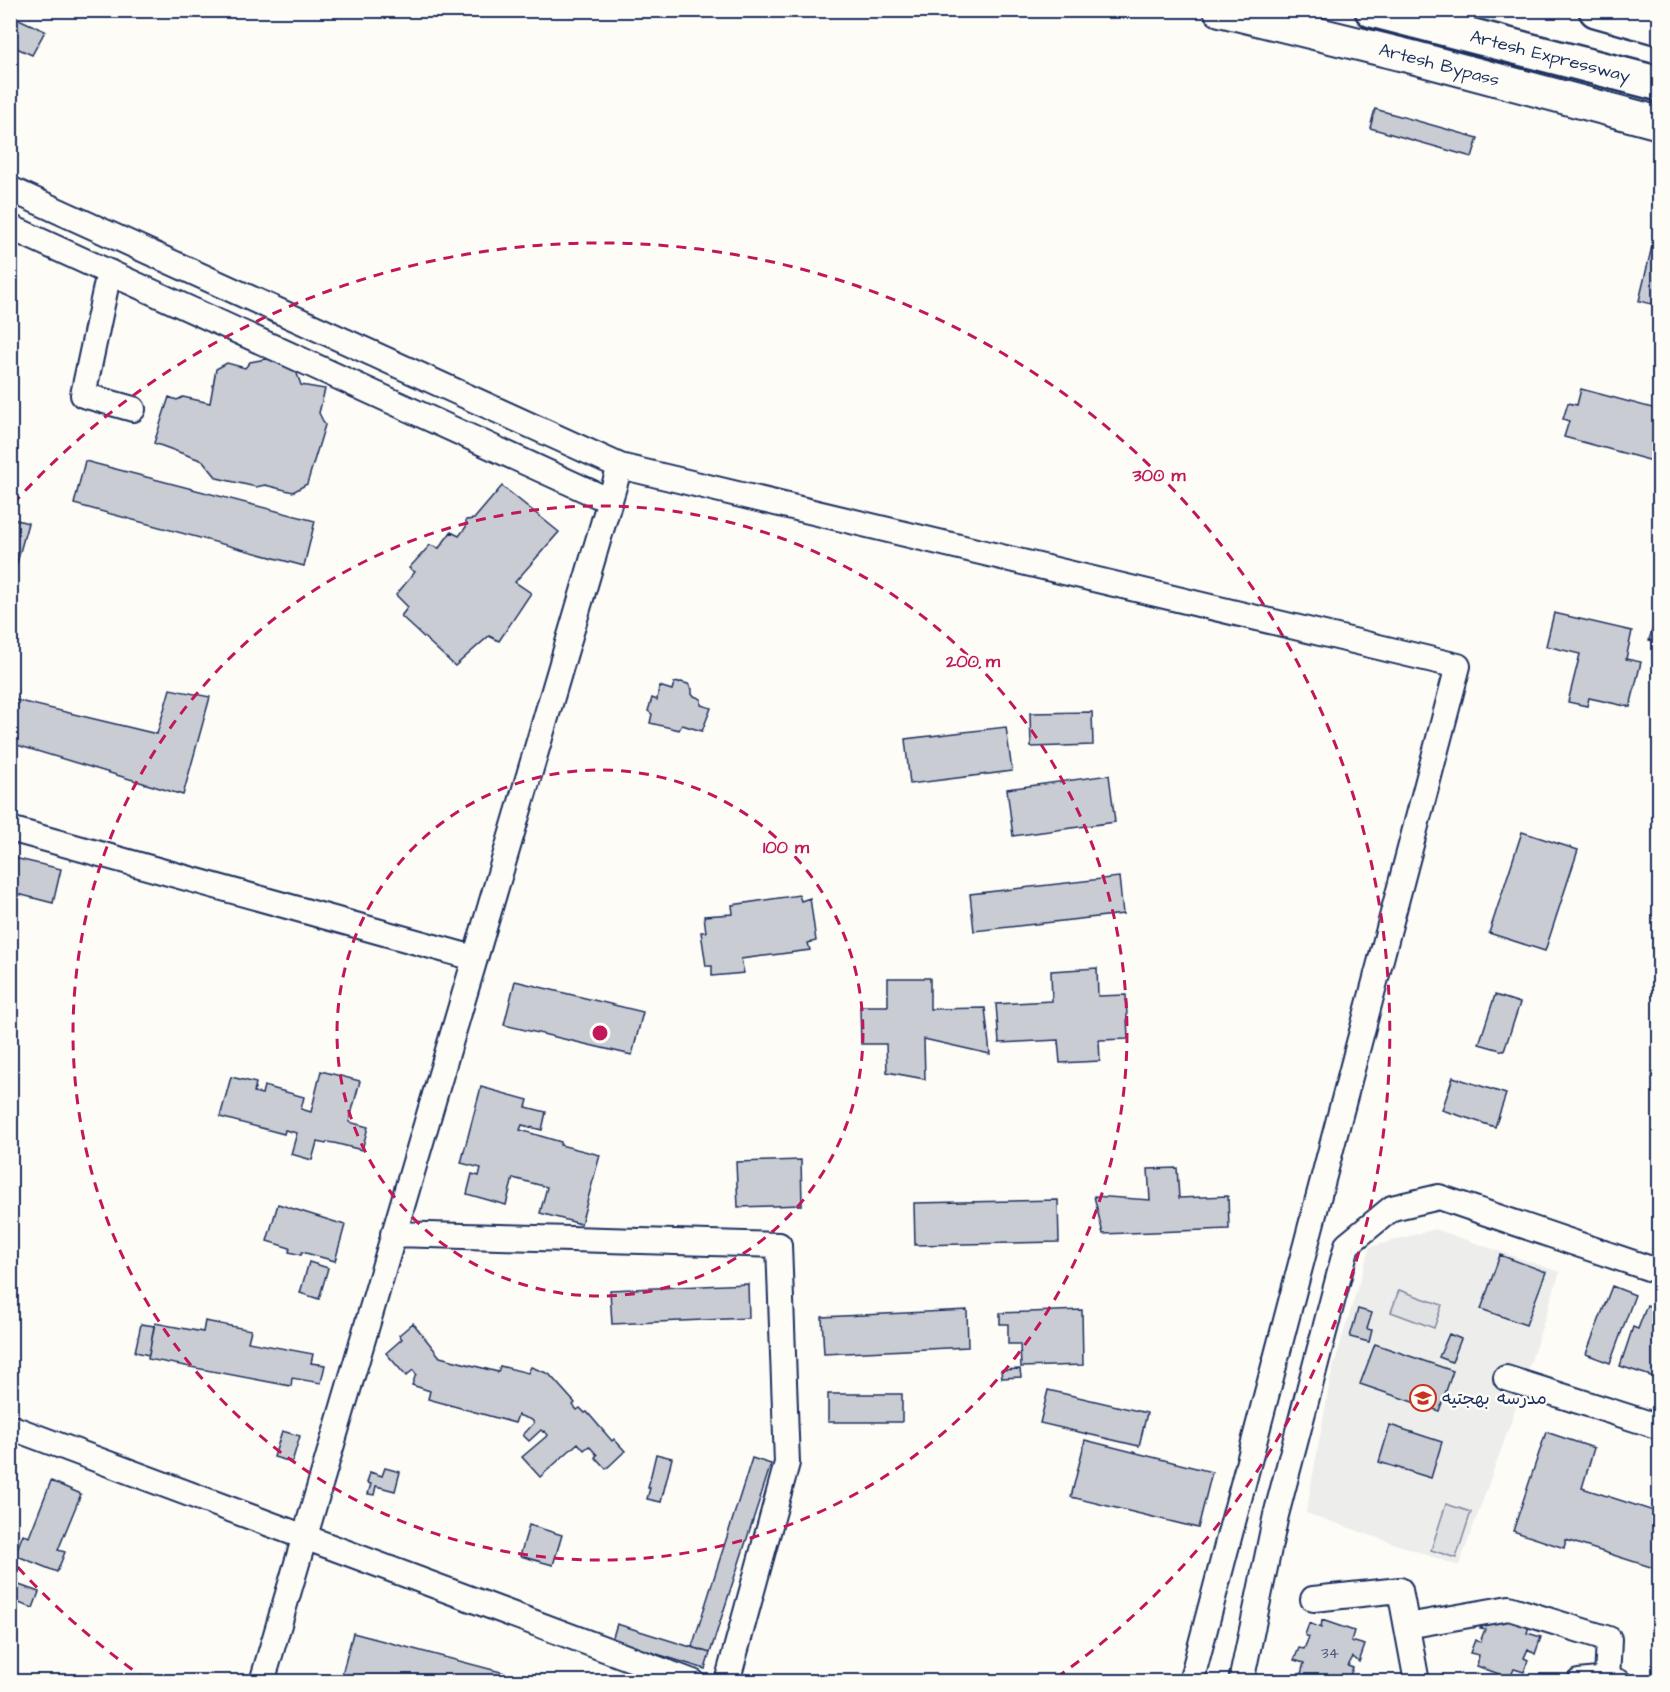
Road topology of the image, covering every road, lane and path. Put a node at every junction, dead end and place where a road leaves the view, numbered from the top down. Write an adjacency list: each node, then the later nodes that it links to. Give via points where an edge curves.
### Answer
1 (1220, 10): 6 (main road, Artesh Bypass)
2 (1372, 10): 5 (highway, Artesh Expressway)
3 (1596, 10): 4 (highway)
4 (1659, 28)
5 (1659, 84)
6 (1659, 123)
7 (10, 189): 11 (street)
8 (10, 227): 9 (street)
9 (109, 272): 10 (street, via 83,395); 12 (street)
10 (133, 410)
11 (620, 466): 12 (street); 27 (street, via 1458,666)
12 (610, 501): 14 (street)
13 (10, 829): 14 (street)
14 (474, 958): 15 (street)
15 (393, 1234): 20 (street); 26 (street, via 779,1245 787,1463)
16 (1659, 1272): 28 (street, via 1440,1197 1392,1208 1347,1245 1276,1515)
17 (1506, 1378): 19 (street)
18 (10, 1427): 20 (street)
19 (1659, 1427)
20 (304, 1537): 24 (street); 25 (street)
21 (1313, 1599): 22 (street, via 1400,1590)
22 (1407, 1626): 23 (street, via 1509,1608 1609,1639); 29 (street)
23 (1613, 1681): 30 (street)
24 (262, 1682)
25 (693, 1682)
26 (727, 1682)
27 (1191, 1682)
28 (1241, 1682)
29 (1417, 1682)
30 (1579, 1682)

